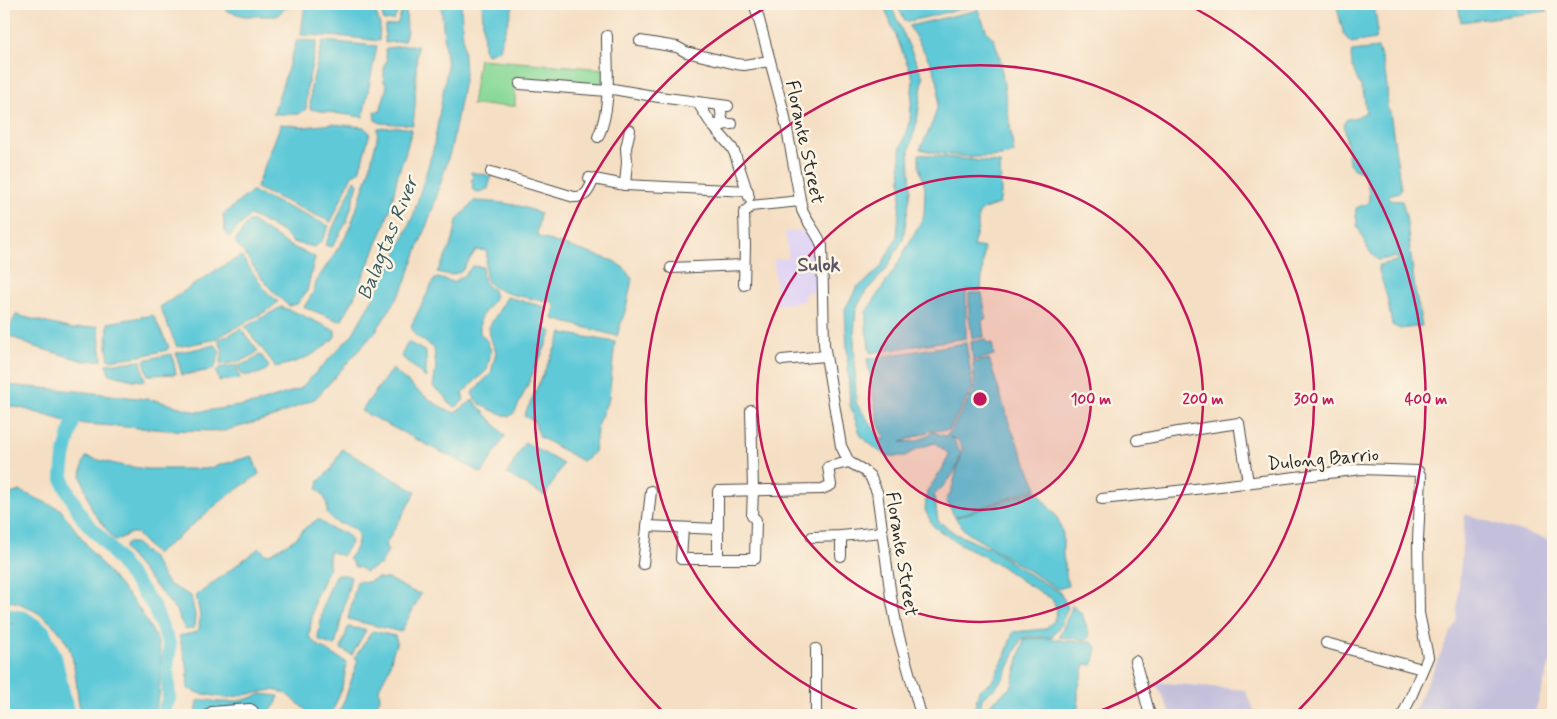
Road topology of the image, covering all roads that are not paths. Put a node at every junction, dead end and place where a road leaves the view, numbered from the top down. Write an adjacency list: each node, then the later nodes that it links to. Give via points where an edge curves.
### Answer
1 (741, 4): 2 (street)
2 (753, 4): 5 (street, Florante Street)
3 (607, 36): 7 (street)
4 (640, 41): 5 (street, via 677,47 736,64)
5 (770, 61): 15 (street, Florante Street, via 784,113)
6 (520, 84): 7 (street)
7 (607, 90): 8 (street); 11 (street)
8 (698, 102): 9 (street); 9 (street, via 724,105 727,124)
9 (712, 125): 14 (street, via 732,148)
10 (630, 130): 13 (street)
11 (598, 137)
12 (491, 172): 13 (street, via 574,197 586,195 592,178)
13 (625, 185): 14 (street)
14 (748, 191): 16 (street)
15 (800, 201): 16 (street); 20 (street, Florante Street, via 804,217 822,246)
16 (751, 206): 17 (street, via 744,213)
17 (744, 265): 18 (street); 19 (street)
18 (671, 268)
19 (744, 285)
20 (825, 356): 21 (street); 24 (street, Florante Street, via 841,446)
21 (782, 360)
22 (751, 410): 26 (street)
23 (1137, 440): 25 (street, via 1239,423)
24 (848, 462): 26 (street, via 828,468 831,485 822,489); 32 (street, Florante Street, via 866,472 874,483)
25 (1248, 483): 28 (street, Dulong Barrio); 41 (street, Dulong Barrio, via 1362,469 1418,471 1421,477 1419,613 1428,657)
26 (753, 490): 31 (street, via 718,490); 36 (street, via 755,559)
27 (651, 492): 29 (street)
28 (1102, 499)
29 (647, 526): 30 (street); 37 (street)
30 (683, 528): 31 (street); 36 (street, via 681,559)
31 (718, 528): 36 (street)
32 (882, 532): 33 (street); 45 (street, Florante Street, via 898,633)
33 (841, 536): 34 (street); 35 (street)
34 (812, 538)
35 (841, 556)
36 (718, 559)
37 (643, 564)
38 (1326, 643): 41 (street)
39 (816, 649): 44 (street)
40 (1135, 661): 46 (street)
41 (1422, 669): 47 (street, Dulong Barrio)
42 (208, 715): 43 (street, via 212,712 250,710)
43 (254, 715)
44 (816, 715)
45 (921, 715)
46 (1150, 715)
47 (1403, 715)

